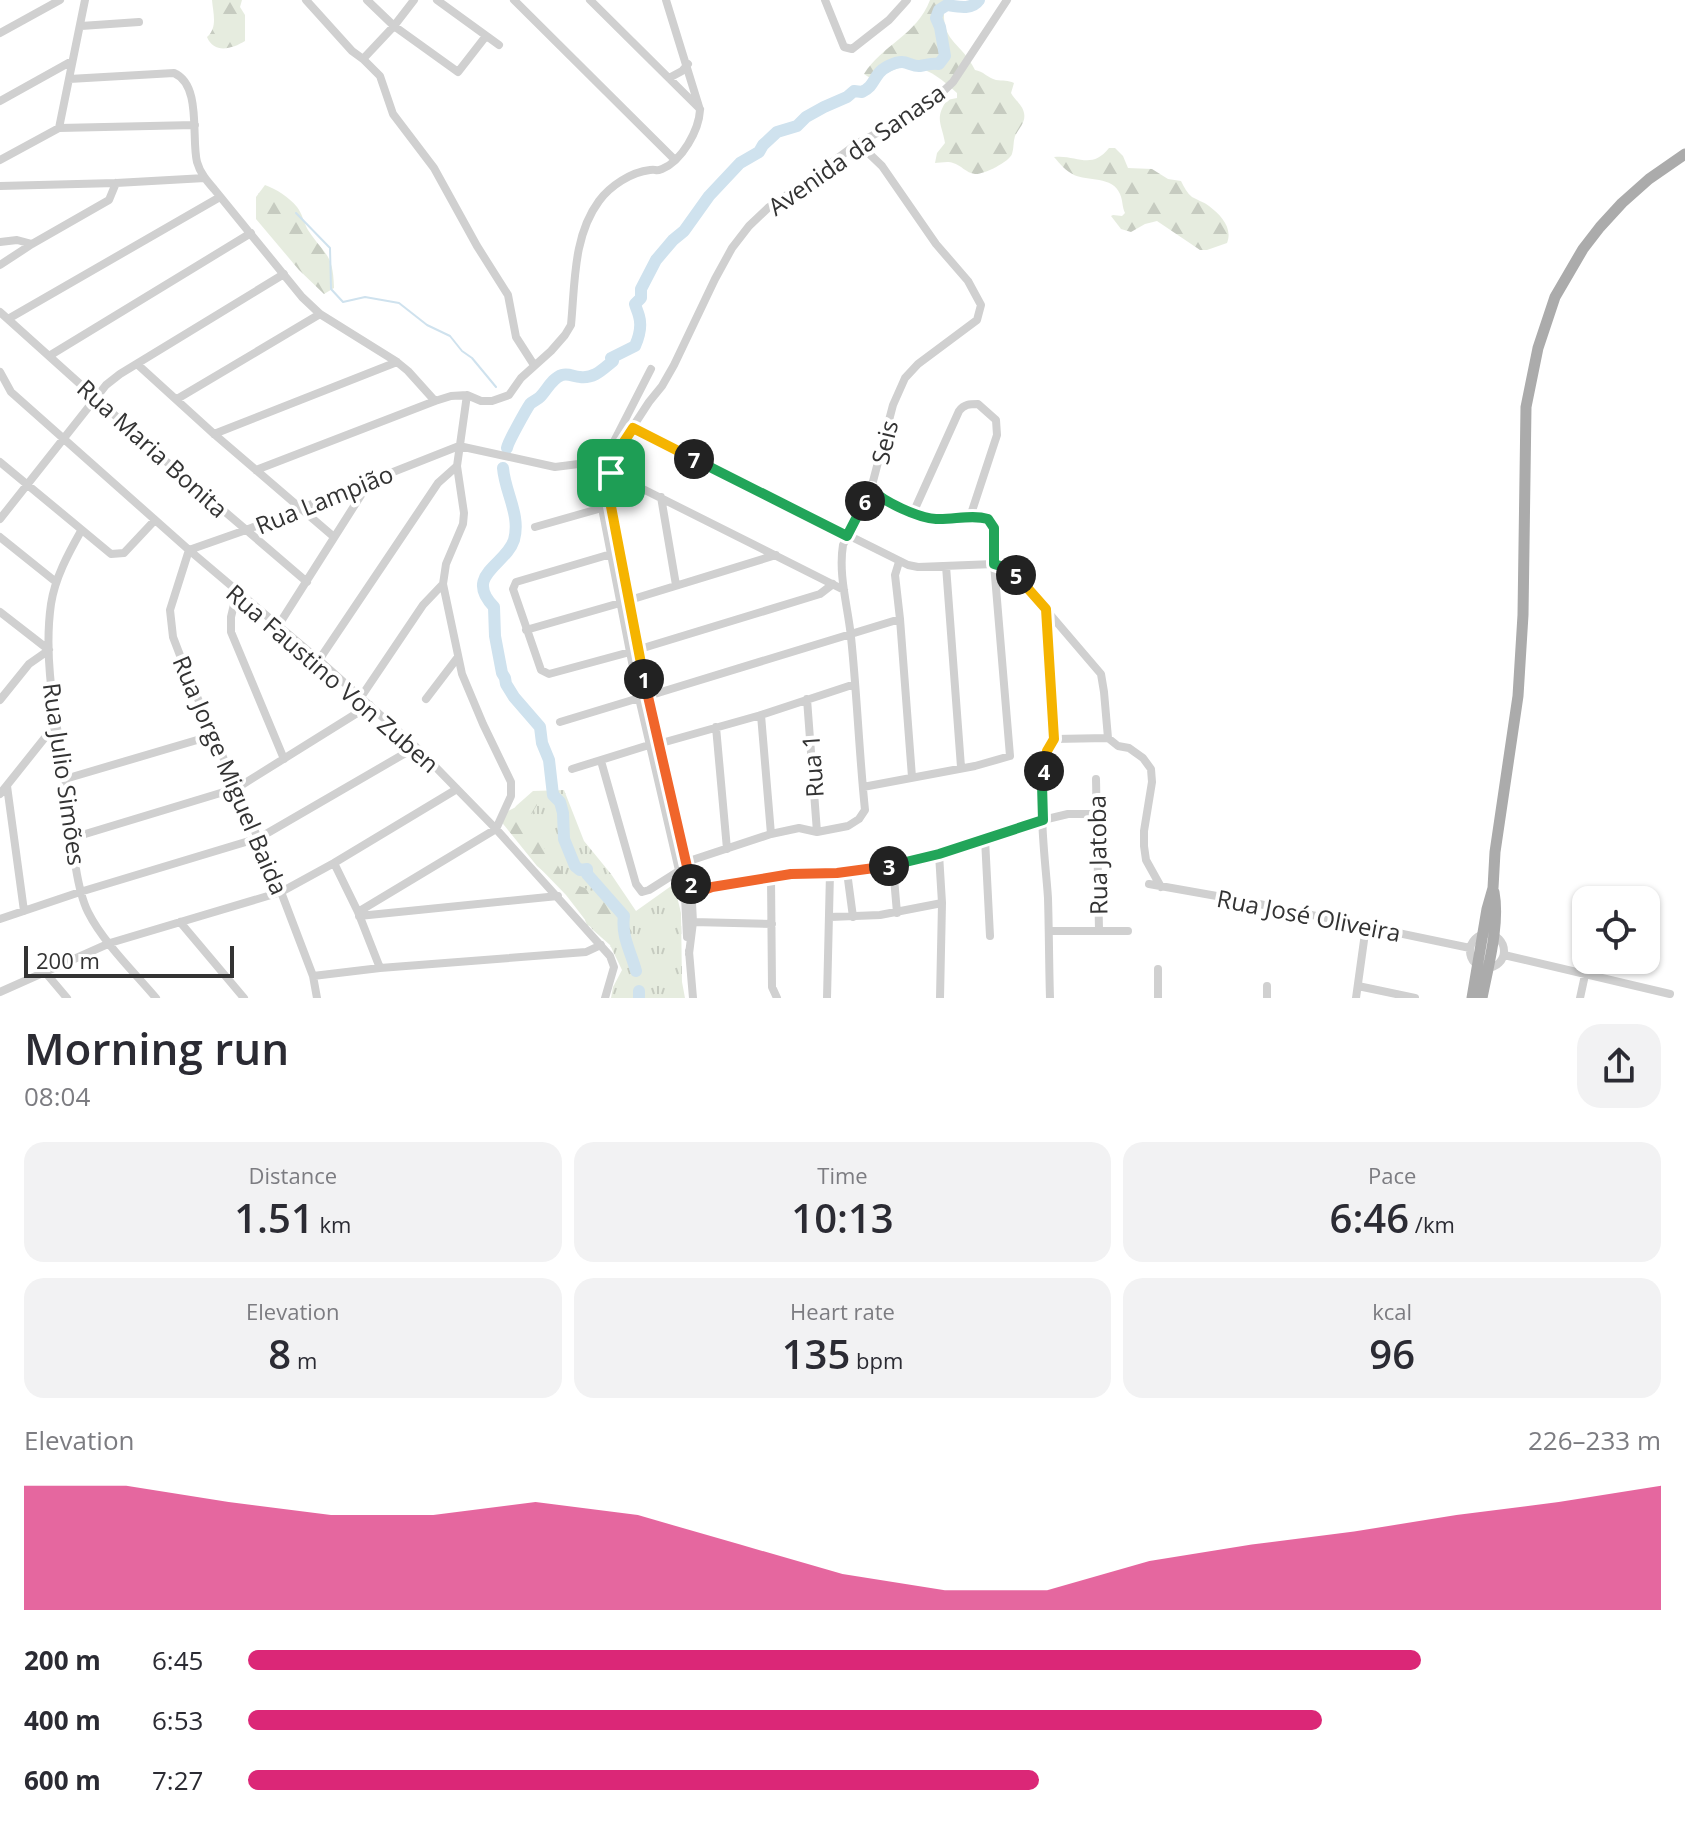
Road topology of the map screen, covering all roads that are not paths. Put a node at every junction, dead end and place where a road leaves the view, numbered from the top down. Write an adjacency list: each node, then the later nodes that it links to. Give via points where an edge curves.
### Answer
1 (60, 0): 17 (street)
2 (85, 0): 15 (street)
3 (306, 0): 20 (street)
4 (367, 0): 16 (street)
5 (414, 0): 16 (street)
6 (437, 0): 18 (street)
7 (514, 0): 32 (street)
8 (590, 0): 23 (street)
9 (660, 0): 13 (street)
10 (825, 0): 11 (street, via 844,47 852,49)
11 (907, 0)
12 (1007, 0): 29 (street, Avenida da Sanasa, via 961,71 935,99)
13 (668, 4): 22 (street)
14 (139, 22): 15 (street)
15 (81, 26): 21 (street)
16 (394, 26): 18 (street, via 458,72); 20 (street)
17 (0, 33)
18 (486, 36): 19 (street)
19 (499, 45)
20 (363, 59): 49 (street, via 380,76 393,114 434,168 508,295 516,337)
21 (72, 61): 24 (street); 25 (street)
22 (688, 64): 23 (street); 26 (street)
23 (669, 78): 26 (street)
24 (69, 79): 27 (street, via 178,74 186,82); 28 (street)
25 (0, 101)
26 (700, 110): 32 (street, via 696,131)
27 (195, 125): 28 (street); 33 (street, via 196,155)
28 (59, 128): 31 (street)
29 (858, 143): 56 (street, Avenida da Sanasa, via 749,226 715,279 674,365); 66 (street, Seis, via 882,166 981,305 977,320 905,378)
30 (1685, 154): 170 (main road, via 1622,203 1591,238 1555,297 1538,348 1526,407 1518,696 1487,909)
31 (0, 160)
32 (675, 160): 49 (street, via 659,171 623,181 599,200 580,239 571,325)
33 (205, 178): 34 (street); 36 (street)
34 (116, 183): 35 (street); 39 (street, via 109,200)
35 (0, 186)
36 (220, 197): 37 (street); 45 (street)
37 (251, 233): 42 (street); 46 (street)
38 (0, 242): 39 (street); 40 (street)
39 (32, 244): 40 (street)
40 (17, 254): 41 (street)
41 (0, 265)
42 (284, 274): 44 (street); 48 (street)
43 (0, 312): 45 (street, Rua Maria Bonita)
44 (320, 314): 47 (street); 54 (street)
45 (8, 319): 46 (street, Rua Maria Bonita)
46 (49, 356): 53 (street, Rua Maria Bonita)
47 (397, 362): 55 (street); 57 (street)
48 (137, 364): 53 (street); 54 (street)
49 (534, 365): 52 (street, via 502,399 481,401)
50 (651, 369): 63 (street, Avenida da Sanasa, via 609,449)
51 (0, 372): 58 (street, Rua Faustino Von Zuben, via 7,387)
52 (467, 395): 55 (street); 59 (street)
53 (95, 397): 58 (street); 75 (street, Rua Maria Bonita)
54 (177, 399): 57 (street)
55 (435, 401): 62 (street)
56 (633, 428): 63 (street, Avenida da Sanasa); 77 (street)
57 (214, 434): 62 (street)
58 (64, 437): 65 (street); 73 (street, Rua Faustino Von Zuben)
59 (459, 446): 61 (street); 63 (street, via 555,467 594,462); 64 (street, Rua Lampião)
60 (0, 462): 65 (street)
61 (457, 466): 88 (street, via 463,524); 104 (street, via 438,483)
62 (256, 470): 68 (street)
63 (607, 471): 67 (street); 69 (street, Avenida da Sanasa); 93 (street, Avenida da Sanasa)
64 (370, 480): 68 (street, Rua Lampião); 79 (street)
65 (27, 485): 72 (street); 76 (street)
66 (871, 489): 70 (street); 77 (street, Seis)
67 (661, 497): 82 (street); 90 (street)
68 (299, 508): 75 (street, Rua Lampião); 79 (street)
69 (602, 508): 74 (street); 81 (street, Avenida da Sanasa)
70 (913, 513): 71 (street, via 933,519); 71 (street, via 959,411 978,404 996,420 997,435)
71 (970, 517): 84 (street, via 985,518 994,528)
72 (0, 519)
73 (155, 520): 76 (street, via 117,555); 80 (street, Rua Faustino Von Zuben)
74 (535, 527)
75 (246, 530): 80 (street, Rua Lampião); 87 (street, Rua Maria Bonita)
76 (81, 531): 86 (street, Rua Julio Simões)
77 (847, 536): 83 (street); 91 (street)
78 (0, 537): 86 (street)
79 (334, 537): 87 (street)
80 (189, 550): 92 (street, Rua Faustino Von Zuben); 116 (street, Rua Jorge Miguel Baida, via 170,610 173,637)
81 (611, 554): 94 (street, Avenida da Sanasa); 99 (street, via 516,582 513,589)
82 (776, 555): 89 (street); 90 (street)
83 (899, 562): 85 (street); 97 (street, via 895,575)
84 (994, 564): 85 (street); 95 (street, via 1019,578); 123 (street, via 1010,756)
85 (946, 566): 123 (street)
86 (56, 582): 101 (street, Rua Julio Simões)
87 (307, 582): 98 (street)
88 (443, 584): 103 (street); 106 (street)
89 (833, 584): 91 (street); 102 (street, via 820,594)
90 (676, 585): 93 (street)
91 (844, 590): 100 (street)
92 (237, 592): 98 (street, Rua Faustino Von Zuben); 121 (street, via 231,632)
93 (630, 600): 94 (street); 102 (street, Avenida da Sanasa)
94 (620, 603): 99 (street); 102 (street, Avenida da Sanasa)
95 (1046, 609): 117 (street, via 1101,674); 119 (street)
96 (0, 612): 101 (street)
97 (900, 619): 100 (street); 125 (street)
98 (278, 626): 104 (street, Rua Faustino Von Zuben)
99 (526, 630): 102 (street, via 541,670 549,674)
100 (851, 634): 105 (street); 107 (street)
101 (49, 650): 110 (street, via 29,664); 114 (street, Rua Julio Simões)
102 (634, 650): 107 (street, Avenida da Sanasa)
103 (458, 657): 108 (street); 135 (street, via 511,782 511,796)
104 (319, 660): 106 (street, Rua Faustino Von Zuben)
105 (855, 684): 109 (street); 129 (street)
106 (361, 697): 111 (street, Rua Faustino Von Zuben)
107 (643, 697): 113 (street); 118 (street, Avenida da Sanasa)
108 (426, 699)
109 (807, 699): 112 (street); 136 (street, Rua 1)
110 (0, 700)
111 (370, 705): 120 (street, Rua Faustino Von Zuben); 121 (street)
112 (761, 715): 115 (street); 137 (street)
113 (560, 722)
114 (55, 725): 126 (street, Rua Julio Simões); 128 (street)
115 (716, 727): 118 (street); 141 (street)
116 (214, 735): 126 (street); 130 (street, Rua Jorge Miguel Baida)
117 (1108, 738): 119 (street); 151 (street, via 1143,758 1151,769 1144,846)
118 (653, 745): 122 (street); 143 (street, Avenida da Sanasa); 146 (street, Avenida da Sanasa)
119 (1050, 745): 134 (street, via 1042,784)
120 (416, 747): 131 (street, Rua Faustino Von Zuben); 139 (street)
121 (284, 759): 130 (street)
122 (601, 761): 124 (street); 146 (street, via 639,890 649,890)
123 (961, 767): 125 (street)
124 (572, 769)
125 (912, 777): 129 (street)
126 (65, 779): 138 (street, Rua Julio Simões)
127 (1096, 779): 133 (street, Rua Jatoba)
128 (7, 786): 132 (street); 157 (street)
129 (863, 787): 136 (street, via 865,810 859,819)
130 (237, 788): 138 (street); 139 (street, Rua Jorge Miguel Baida)
131 (457, 789): 135 (street, Rua Faustino Von Zuben); 144 (street)
132 (0, 794)
133 (1096, 814): 134 (street); 167 (street, Rua Jatoba)
134 (1043, 820): 140 (street); 168 (street)
135 (496, 829): 155 (street, Rua Faustino Von Zuben); 159 (street)
136 (817, 832): 137 (street, via 799,828)
137 (771, 834): 141 (street)
138 (72, 838): 152 (street, Rua Julio Simões)
139 (259, 838): 152 (street); 153 (street, Rua Jorge Miguel Baida)
140 (985, 839): 142 (street); 171 (street)
141 (727, 849): 143 (street)
142 (939, 854): 145 (street); 156 (street)
143 (686, 862): 154 (street, Avenida da Sanasa)
144 (334, 863): 153 (street); 159 (street)
145 (893, 866): 147 (street); 158 (street)
146 (679, 871): 175 (street, Avenida da Sanasa)
147 (847, 872): 148 (street); 161 (street)
148 (830, 873): 149 (street); 160 (street)
149 (771, 878): 154 (street); 165 (street)
150 (1149, 884): 151 (street, Rua José Oliveira)
151 (1161, 887): 166 (street, Rua José Oliveira)
152 (80, 892): 157 (street); 172 (street, Rua Julio Simões)
153 (281, 892): 163 (street); 182 (street, Rua Jorge Miguel Baida)
154 (693, 894): 164 (street, Avenida da Sanasa)
155 (558, 896): 159 (street); 173 (street, Rua Faustino Von Zuben)
156 (942, 903): 158 (street); 195 (street)
157 (24, 911): 162 (street)
158 (897, 913): 161 (street)
159 (358, 914): 178 (street)
160 (830, 917): 161 (street); 194 (street)
161 (853, 917)
162 (0, 919)
163 (180, 922): 172 (street); 190 (street)
164 (693, 922): 165 (street); 175 (street, Avenida da Sanasa)
165 (772, 924): 193 (street, via 772,987)
166 (1366, 926): 174 (street, Rua José Oliveira); 184 (street)
167 (1099, 930): 168 (street); 169 (street)
168 (1049, 931): 196 (street)
169 (1128, 931)
170 (1488, 935): 174 (street); 176 (street, via 1500,940); 177 (main road)
171 (990, 936)
172 (110, 943): 180 (street); 189 (street, Rua Julio Simões)
173 (601, 945): 178 (street, via 586,952); 192 (street, Rua Faustino Von Zuben, via 614,967)
174 (1470, 948): 177 (street, via 1473,962)
175 (689, 954): 187 (street)
176 (1504, 955): 177 (street, via 1495,967); 181 (street)
177 (1483, 967): 201 (main road); 202 (main road)
178 (380, 968): 182 (street)
179 (1158, 969): 197 (street)
180 (45, 972): 185 (street); 188 (street)
181 (1585, 975): 186 (street); 203 (street)
182 (313, 976): 191 (street, Rua Jorge Miguel Baida)
183 (1267, 986): 198 (street)
184 (1358, 986): 199 (street); 200 (street)
185 (0, 992)
186 (1670, 994)
187 (693, 997)
188 (67, 998)
189 (156, 998)
190 (244, 998)
191 (317, 998)
192 (605, 998)
193 (777, 998)
194 (827, 998)
195 (940, 998)
196 (1050, 998)
197 (1158, 998)
198 (1267, 998)
199 (1356, 998)
200 (1415, 998)
201 (1472, 998)
202 (1482, 998)
203 (1580, 998)

